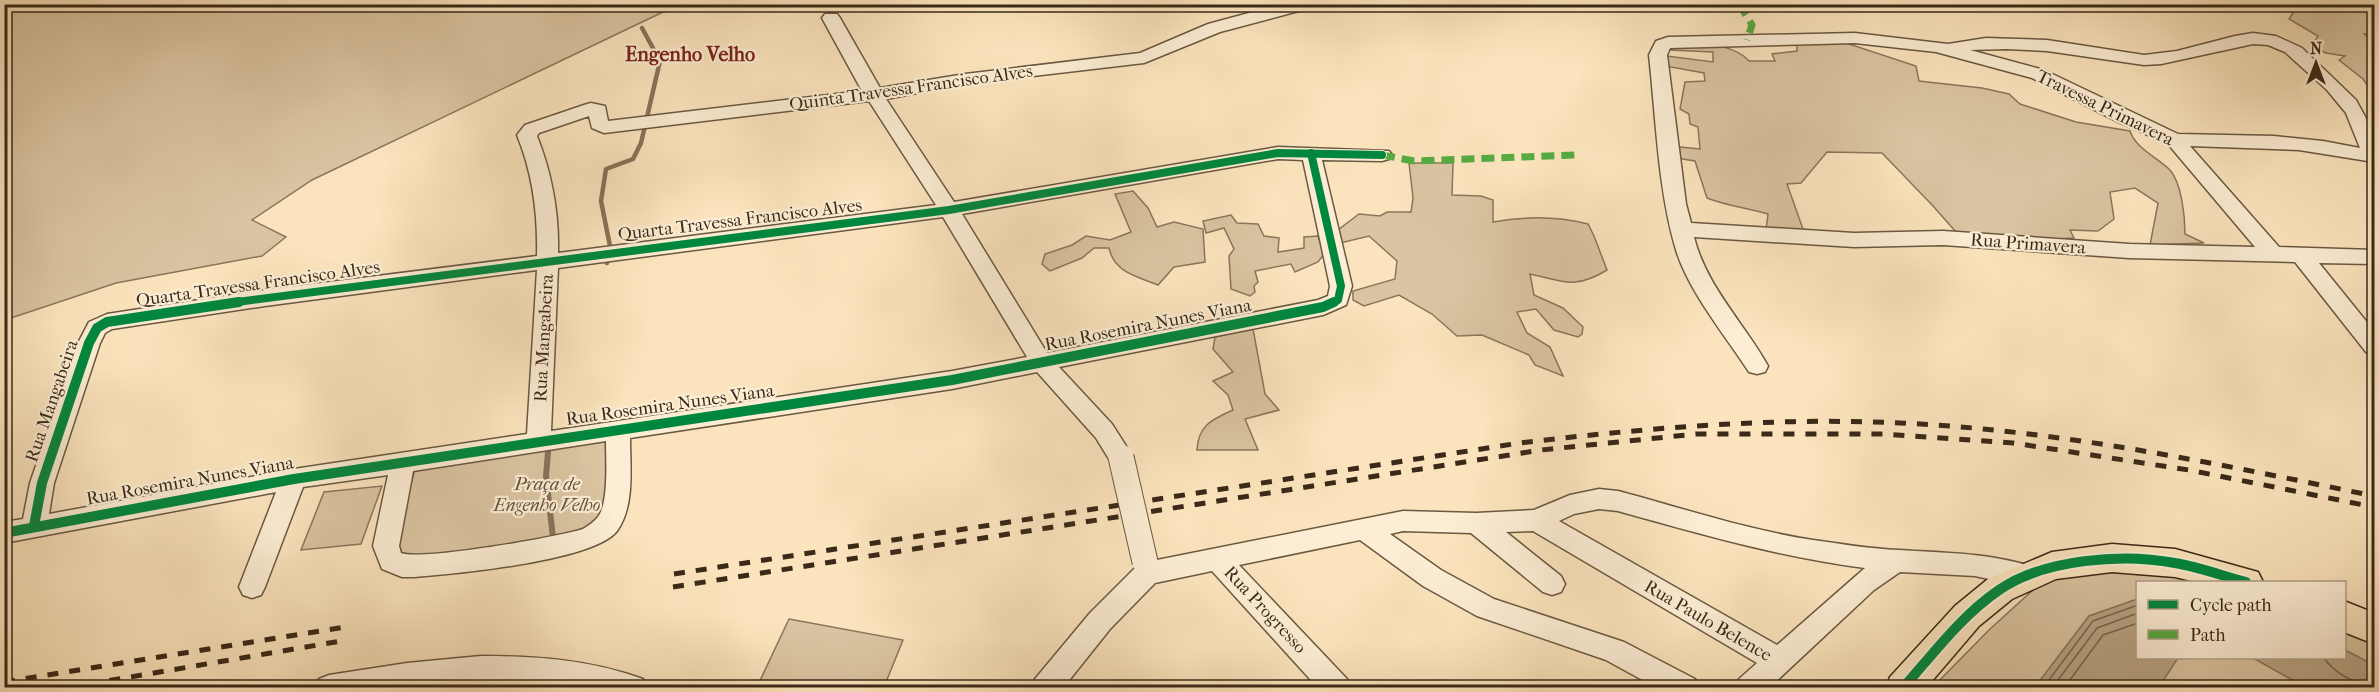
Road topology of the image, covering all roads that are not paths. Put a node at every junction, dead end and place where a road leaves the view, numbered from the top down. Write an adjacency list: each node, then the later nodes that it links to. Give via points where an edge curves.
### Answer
1 (1304, 4): 4 (street, Quinta Travessa Francisco Alves, via 1214,28 1144,58)
2 (831, 18): 4 (street)
3 (1951, 50): 6 (street, Travessa Primavera, via 2038,74); 9 (street, via 1977,45 2020,45 2155,60 2231,43 2268,40 2299,54 2351,105 2368,137); 11 (street, Travessa Primavera, via 1855,38 1662,45 1658,49)
4 (874, 94): 5 (street, Quinta Travessa Francisco Alves, via 604,128 595,109); 10 (street)
5 (529, 130): 15 (street, Rua Mangabeira, via 527,135 539,163 545,196)
6 (2175, 140): 9 (street, via 2320,145); 12 (street, Travessa Primavera)
7 (1311, 153): 8 (street, Quarta Travessa Francisco Alves); 10 (street, Quarta Travessa Francisco Alves, via 1278,153); 18 (street, Rua Rosemira Nunes Viana, via 1341,286 1338,300 1314,309)
8 (1382, 155)
9 (2373, 159)
10 (949, 210): 15 (street, Quarta Travessa Francisco Alves); 18 (street)
11 (1681, 229): 12 (street, Rua Primavera, via 1854,240 1943,237 2129,251); 19 (street, via 1700,280)
12 (2272, 253): 13 (street, Rua Primavera)
13 (2300, 254): 14 (street, Rua Primavera); 17 (street)
14 (2374, 257)
15 (548, 261): 16 (street, Quarta Travessa Francisco Alves); 21 (street, Rua Mangabeira)
16 (101, 324): 26 (street, Rua Mangabeira, via 89,343 55,442)
17 (2374, 346)
18 (1042, 363): 20 (street, Rua Rosemira Nunes Viana, via 902,389); 31 (street, bridge, via 1104,431 1121,456)
19 (1757, 366)
20 (618, 429): 21 (street, Rua Rosemira Nunes Viana); 22 (street, via 615,505 610,520 587,539 526,551 425,565 402,566 390,560 386,546)
21 (539, 442): 22 (street, Rua Rosemira Nunes Viana)
22 (403, 462): 23 (street, Rua Rosemira Nunes Viana)
23 (294, 479): 26 (street, Rua Rosemira Nunes Viana); 35 (street, Rua Rosemira Nunes Viana)
24 (1536, 520): 25 (street); 30 (street, via 1583,500 1607,499 1775,543); 38 (street, Rua Paulo Belence)
25 (1476, 523): 27 (street, via 1403,521); 34 (street)
26 (34, 526): 28 (street, Rua Rosemira Nunes Viana)
27 (1362, 528): 29 (street); 44 (street, via 1432,578 1479,604 1614,651)
28 (4, 533)
29 (1218, 560): 31 (street); 43 (street, Rua Progresso)
30 (1896, 561): 32 (street, via 1975,565); 38 (street, Rua Paulo Belence, via 1865,582)
31 (1146, 568): 42 (street)
32 (2030, 577): 33 (main road, via 2052,566 2112,558 2175,564); 46 (main road, via 2000,589 1967,616)
33 (2242, 581)
34 (1552, 585)
35 (252, 587)
36 (2346, 617): 37 (main road)
37 (2374, 629)
38 (1779, 662): 45 (street)
39 (424, 680): 40 (street); 41 (street, via 500,667 599,677)
40 (328, 687)
41 (633, 687)
42 (1045, 687)
43 (1337, 687)
44 (1685, 687)
45 (1749, 687)
46 (1903, 687)

